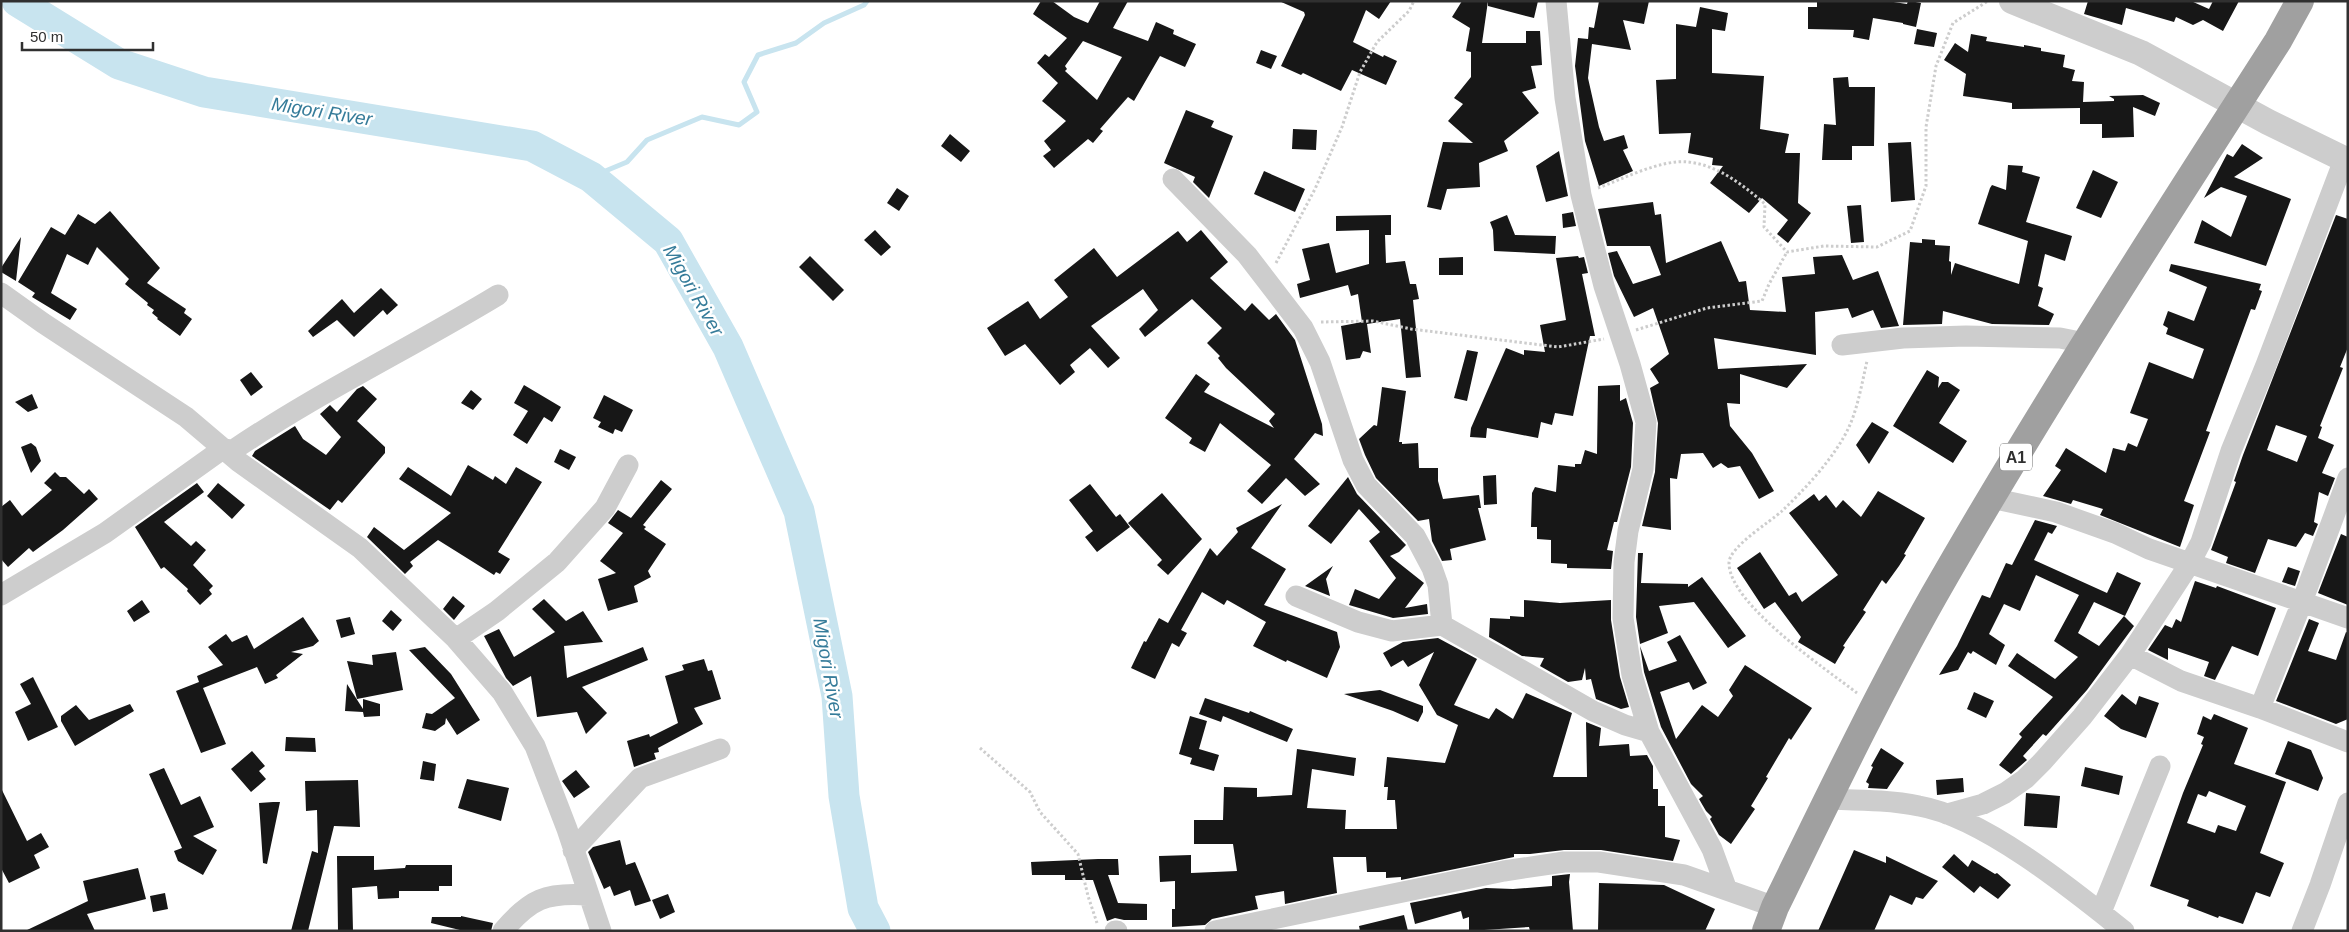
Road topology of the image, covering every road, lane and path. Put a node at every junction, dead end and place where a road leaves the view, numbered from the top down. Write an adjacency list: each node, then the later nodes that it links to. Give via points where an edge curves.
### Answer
1 (1414, 1): 11 (path, via 1410,11 1376,42 1360,72 1342,127)
2 (1556, 1): 9 (street, via 1567,107)
3 (1988, 1): 10 (path, via 1952,23 1936,66 1926,126 1926,186 1910,231 1878,246 1824,246)
4 (2012, 1): 6 (street, via 2142,52)
5 (2300, 1): 6 (highway, A1)
6 (2237, 104): 7 (street); 17 (highway, A1)
7 (2346, 160): 23 (street)
8 (1173, 179): 11 (street, via 1247,255)
9 (1581, 195): 10 (path, via 1658,166 1687,162 1719,171 1743,185 1765,204 1764,227); 15 (street)
10 (1787, 252): 15 (path, via 1762,301 1707,308)
11 (1266, 282): 14 (street)
12 (1, 293): 19 (street, via 186,417)
13 (498, 295): 19 (street)
14 (1303, 328): 15 (path, via 1324,321 1373,321 1558,347); 28 (street, via 1320,362 1353,460 1366,485 1415,536 1432,568 1438,586)
15 (1620, 336): 33 (street, via 1646,422 1643,469 1628,531 1623,590 1627,646 1636,692)
16 (1868, 343): 17 (street, via 1957,336 2060,338); 18 (street); 31 (path, via 1867,362 1849,428 1802,490 1781,512 1732,552 1729,562 1737,588 1785,638)
17 (2085, 343): 22 (highway, A1)
18 (1842, 345)
19 (227, 451): 24 (street, via 105,532); 29 (street, via 360,548)
20 (628, 465): 29 (street, via 605,508 557,562 497,611)
21 (2348, 478): 26 (street)
22 (1991, 498): 23 (street, via 2056,512); 31 (highway, A1)
23 (2190, 563): 26 (street); 30 (street)
24 (1, 595)
25 (1296, 596): 28 (street, via 1358,622 1392,631)
26 (2302, 602): 27 (street); 32 (street)
27 (2348, 618)
28 (1442, 625): 33 (street, via 1593,711)
29 (456, 639): 41 (street, via 502,692 535,746)
30 (2130, 655): 32 (street, via 2181,681); 40 (street, via 2082,717 2025,780 1983,804)
31 (1874, 706): 38 (highway, A1)
32 (2260, 708): 34 (street)
33 (1649, 732): 42 (street, via 1712,849)
34 (2348, 742)
35 (720, 748): 41 (street, via 640,778)
36 (980, 748): 48 (path, via 1030,792 1040,812 1078,854)
37 (2160, 766): 44 (street)
38 (1828, 798): 40 (street, via 1920,806); 45 (highway, A1)
39 (2348, 803): 51 (street)
40 (1947, 814): 44 (street, via 1989,835 2041,868)
41 (573, 850): 43 (street)
42 (1727, 890): 45 (street); 49 (street, via 1684,875 1641,867 1564,862 1504,871)
43 (588, 895): 46 (street, via 560,894 536,900 523,909); 47 (street)
44 (2101, 912): 50 (street)
45 (1770, 919)
46 (504, 931)
47 (601, 931)
48 (1100, 931)
49 (1215, 931)
50 (2124, 931)
51 (2302, 931)

